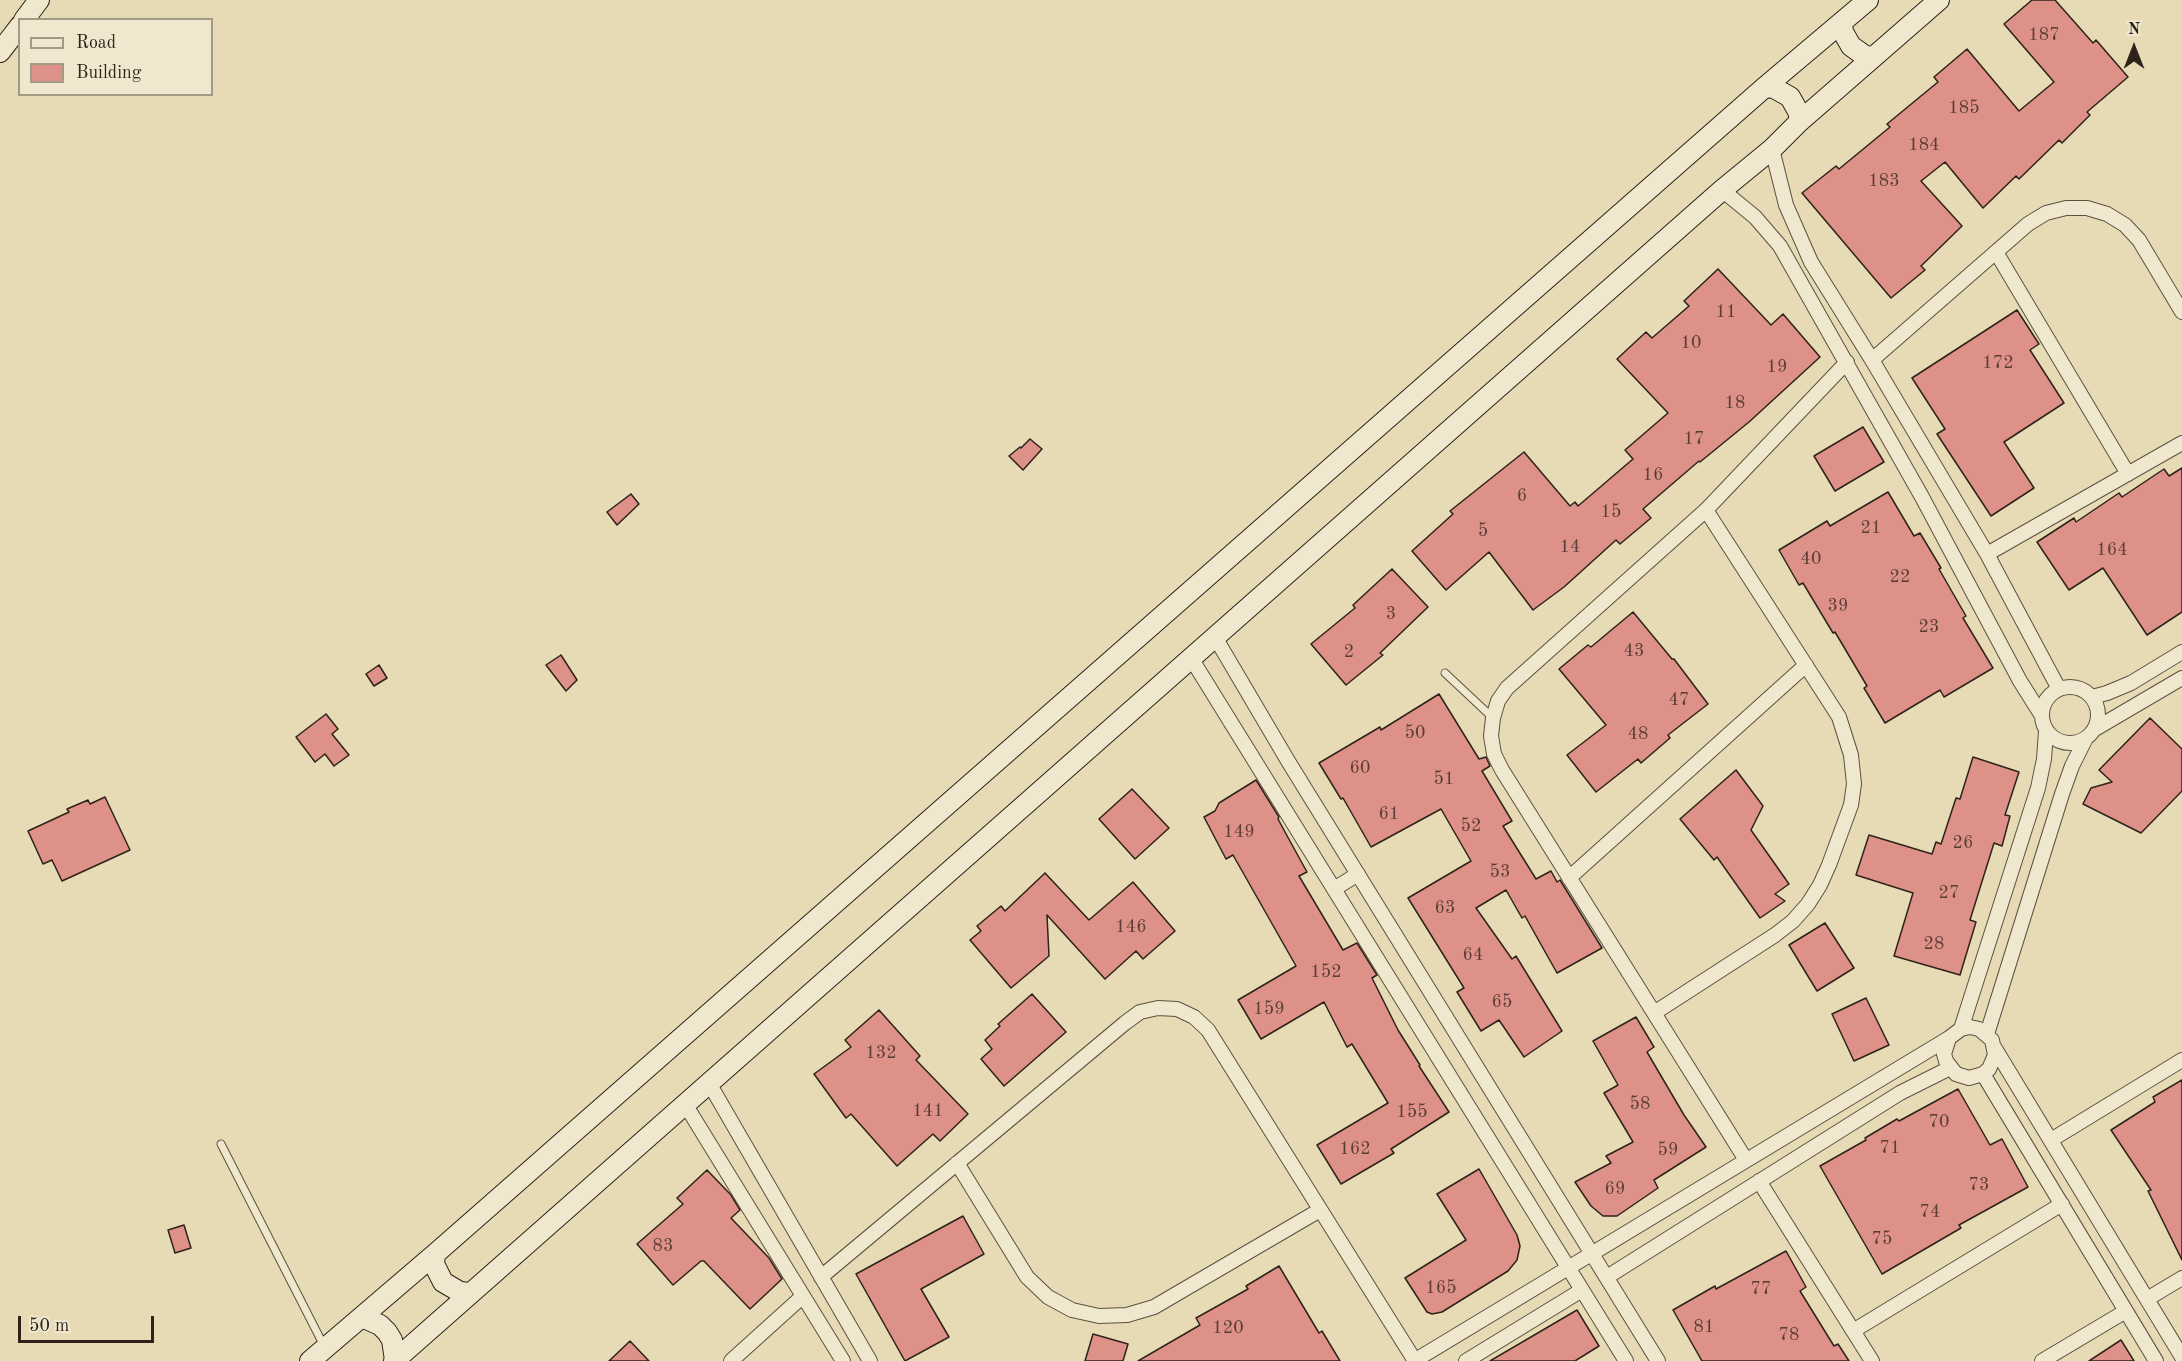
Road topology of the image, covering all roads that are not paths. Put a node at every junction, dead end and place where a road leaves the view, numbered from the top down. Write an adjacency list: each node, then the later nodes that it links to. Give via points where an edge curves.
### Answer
1 (39, 0): 4 (street)
2 (1868, 0): 5 (street)
3 (1939, 0): 8 (street)
4 (26, 18)
5 (1842, 23): 8 (street, via 1851,46); 9 (street)
6 (18, 28): 7 (street)
7 (0, 51)
8 (1873, 57): 10 (street)
9 (1765, 87): 10 (street, via 1790,97 1799,113); 59 (street)
10 (1799, 122): 11 (street)
11 (1772, 149): 12 (street); 15 (street, via 1786,206 1801,242)
12 (1722, 190): 16 (street, via 1755,217 1780,246); 23 (street)
13 (1996, 252): 14 (street, via 2046,213 2087,208 2108,214 2139,240); 15 (street); 18 (street)
14 (2182, 312)
15 (1872, 360): 19 (street)
16 (1847, 362): 20 (street); 21 (street)
17 (2182, 443): 18 (street)
18 (2128, 474): 22 (street)
19 (1943, 482): 20 (street); 22 (street)
20 (1922, 497): 31 (street)
21 (1706, 510): 26 (street); 32 (street, via 1507,688)
22 (1987, 554): 29 (street)
23 (1215, 637): 25 (street); 36 (street)
24 (2182, 652): 30 (street, via 2131,683)
25 (1191, 658): 38 (street); 49 (street)
26 (1806, 665): 37 (street); 40 (street, via 1839,717 1854,772 1851,805 1829,865 1808,904 1793,921)
27 (1445, 674): 32 (lane)
28 (2182, 678): 33 (street)
29 (2059, 689): 30 (street, via 2080,688); 31 (street, via 2046,700)
30 (2092, 697): 33 (street, via 2099,713)
31 (2042, 716): 34 (street)
32 (1493, 718): 37 (street, via 1494,754)
33 (2096, 729): 35 (street)
34 (2046, 731): 35 (street, via 2068,744); 42 (street, via 2038,788)
35 (2085, 740): 43 (street, via 2064,787)
36 (1358, 874): 38 (street); 39 (street)
37 (1569, 878): 40 (street)
38 (1334, 889): 41 (street)
39 (1443, 1013): 41 (street); 58 (street)
40 (1654, 1013): 53 (street)
41 (1420, 1028): 60 (street)
42 (1961, 1029): 43 (street, via 1970,1027); 44 (street)
43 (1987, 1034): 45 (street)
44 (1949, 1038): 47 (street, via 1944,1054); 53 (street)
45 (1994, 1047): 48 (street, via 1993,1062); 51 (street)
46 (2182, 1060): 51 (street)
47 (1950, 1068): 48 (street, via 1969,1078); 55 (street, via 1900,1093)
48 (1983, 1074): 56 (street)
49 (709, 1083): 50 (street); 61 (street)
50 (685, 1104): 65 (street); 66 (street)
51 (2050, 1140): 67 (street)
52 (221, 1144): 71 (lane)
53 (1746, 1160): 58 (street)
54 (957, 1163): 57 (street, via 1027,1277 1048,1297 1072,1310 1100,1316 1127,1315 1154,1307); 57 (street, via 1132,1017 1158,1008 1177,1009 1208,1030); 61 (street)
55 (1759, 1181): 62 (street); 70 (street)
56 (2062, 1204): 68 (street); 70 (street)
57 (1320, 1210): 77 (street)
58 (1592, 1252): 60 (street); 62 (street)
59 (435, 1254): 65 (street, via 443,1282); 69 (street)
60 (1568, 1267): 64 (street); 77 (street)
61 (821, 1277): 76 (street)
62 (1607, 1277): 80 (street)
63 (2182, 1278): 67 (street)
64 (1582, 1290): 78 (street); 79 (street)
65 (470, 1293): 73 (street)
66 (803, 1296): 74 (street); 75 (street)
67 (2147, 1299): 72 (street)
68 (2126, 1311): 82 (street); 83 (street)
69 (362, 1317): 71 (street); 73 (street, via 380,1324 387,1332)
70 (1853, 1331): 81 (street)
71 (318, 1355)
72 (2182, 1357)
73 (394, 1360)
74 (730, 1361)
75 (843, 1361)
76 (870, 1361)
77 (1415, 1361)
78 (1466, 1361)
79 (1626, 1361)
80 (1658, 1361)
81 (1872, 1361)
82 (2042, 1361)
83 (2156, 1361)

